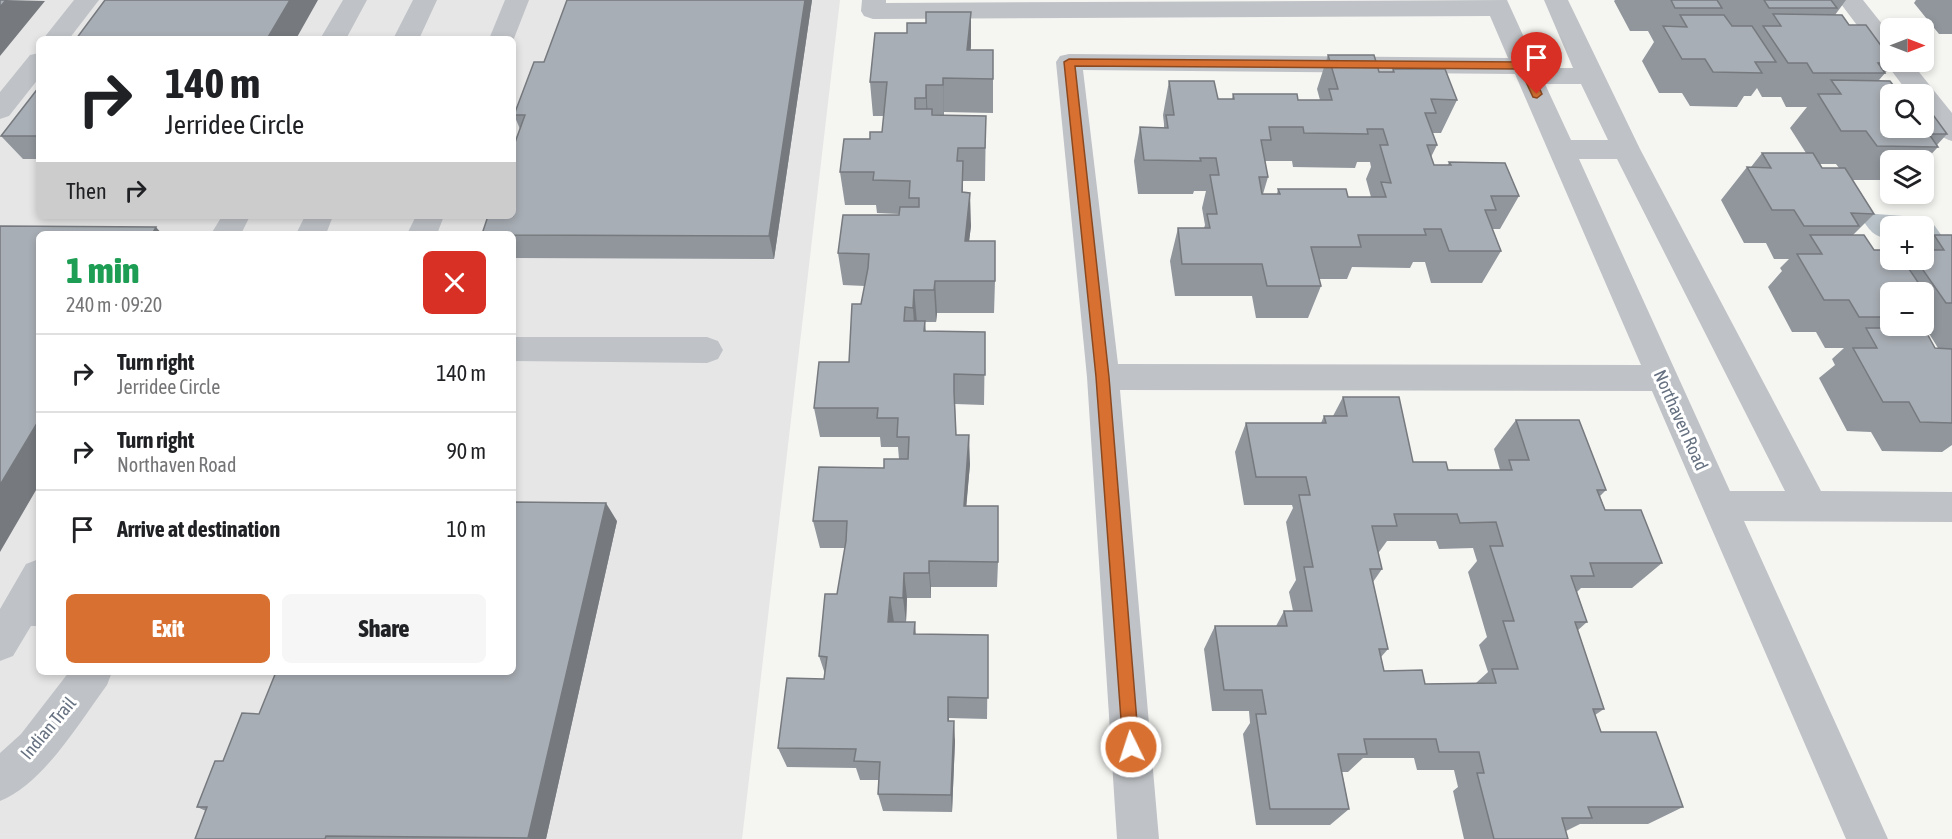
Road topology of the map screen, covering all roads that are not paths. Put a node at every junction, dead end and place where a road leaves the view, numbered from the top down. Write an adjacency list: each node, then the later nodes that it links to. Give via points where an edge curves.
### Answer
1 (87, 0): 10 (street)
2 (355, 0): 11 (street)
3 (425, 0): 12 (street)
4 (517, 0): 13 (street)
5 (874, 0): 8 (street, via 873,11)
6 (1556, 0): 18 (street)
7 (1850, 0): 14 (street)
8 (1435, 4): 9 (street)
9 (1497, 4): 16 (street, Northaven Road)
10 (58, 36)
11 (335, 36)
12 (407, 36)
13 (503, 36)
14 (1880, 38)
15 (36, 65): 19 (street)
16 (1526, 71): 18 (street); 22 (street, Northaven Road); 25 (street, via 1069,62)
17 (1906, 72): 20 (street)
18 (1590, 76): 21 (street)
19 (0, 110)
20 (1952, 132)
21 (1626, 149): 22 (street); 28 (street)
22 (1561, 150): 26 (street, Northaven Road)
23 (516, 349): 24 (street)
24 (707, 350)
25 (1103, 377): 26 (street); 35 (street)
26 (1663, 378): 27 (street, Northaven Road)
27 (1719, 506): 28 (street); 36 (street, Northaven Road)
28 (1811, 507): 29 (street)
29 (1952, 507)
30 (36, 587): 31 (street)
31 (30, 609): 32 (street)
32 (0, 643)
33 (91, 675): 34 (street, Indian Trail, via 35,748)
34 (0, 781)
35 (1138, 839)
36 (1867, 839)

